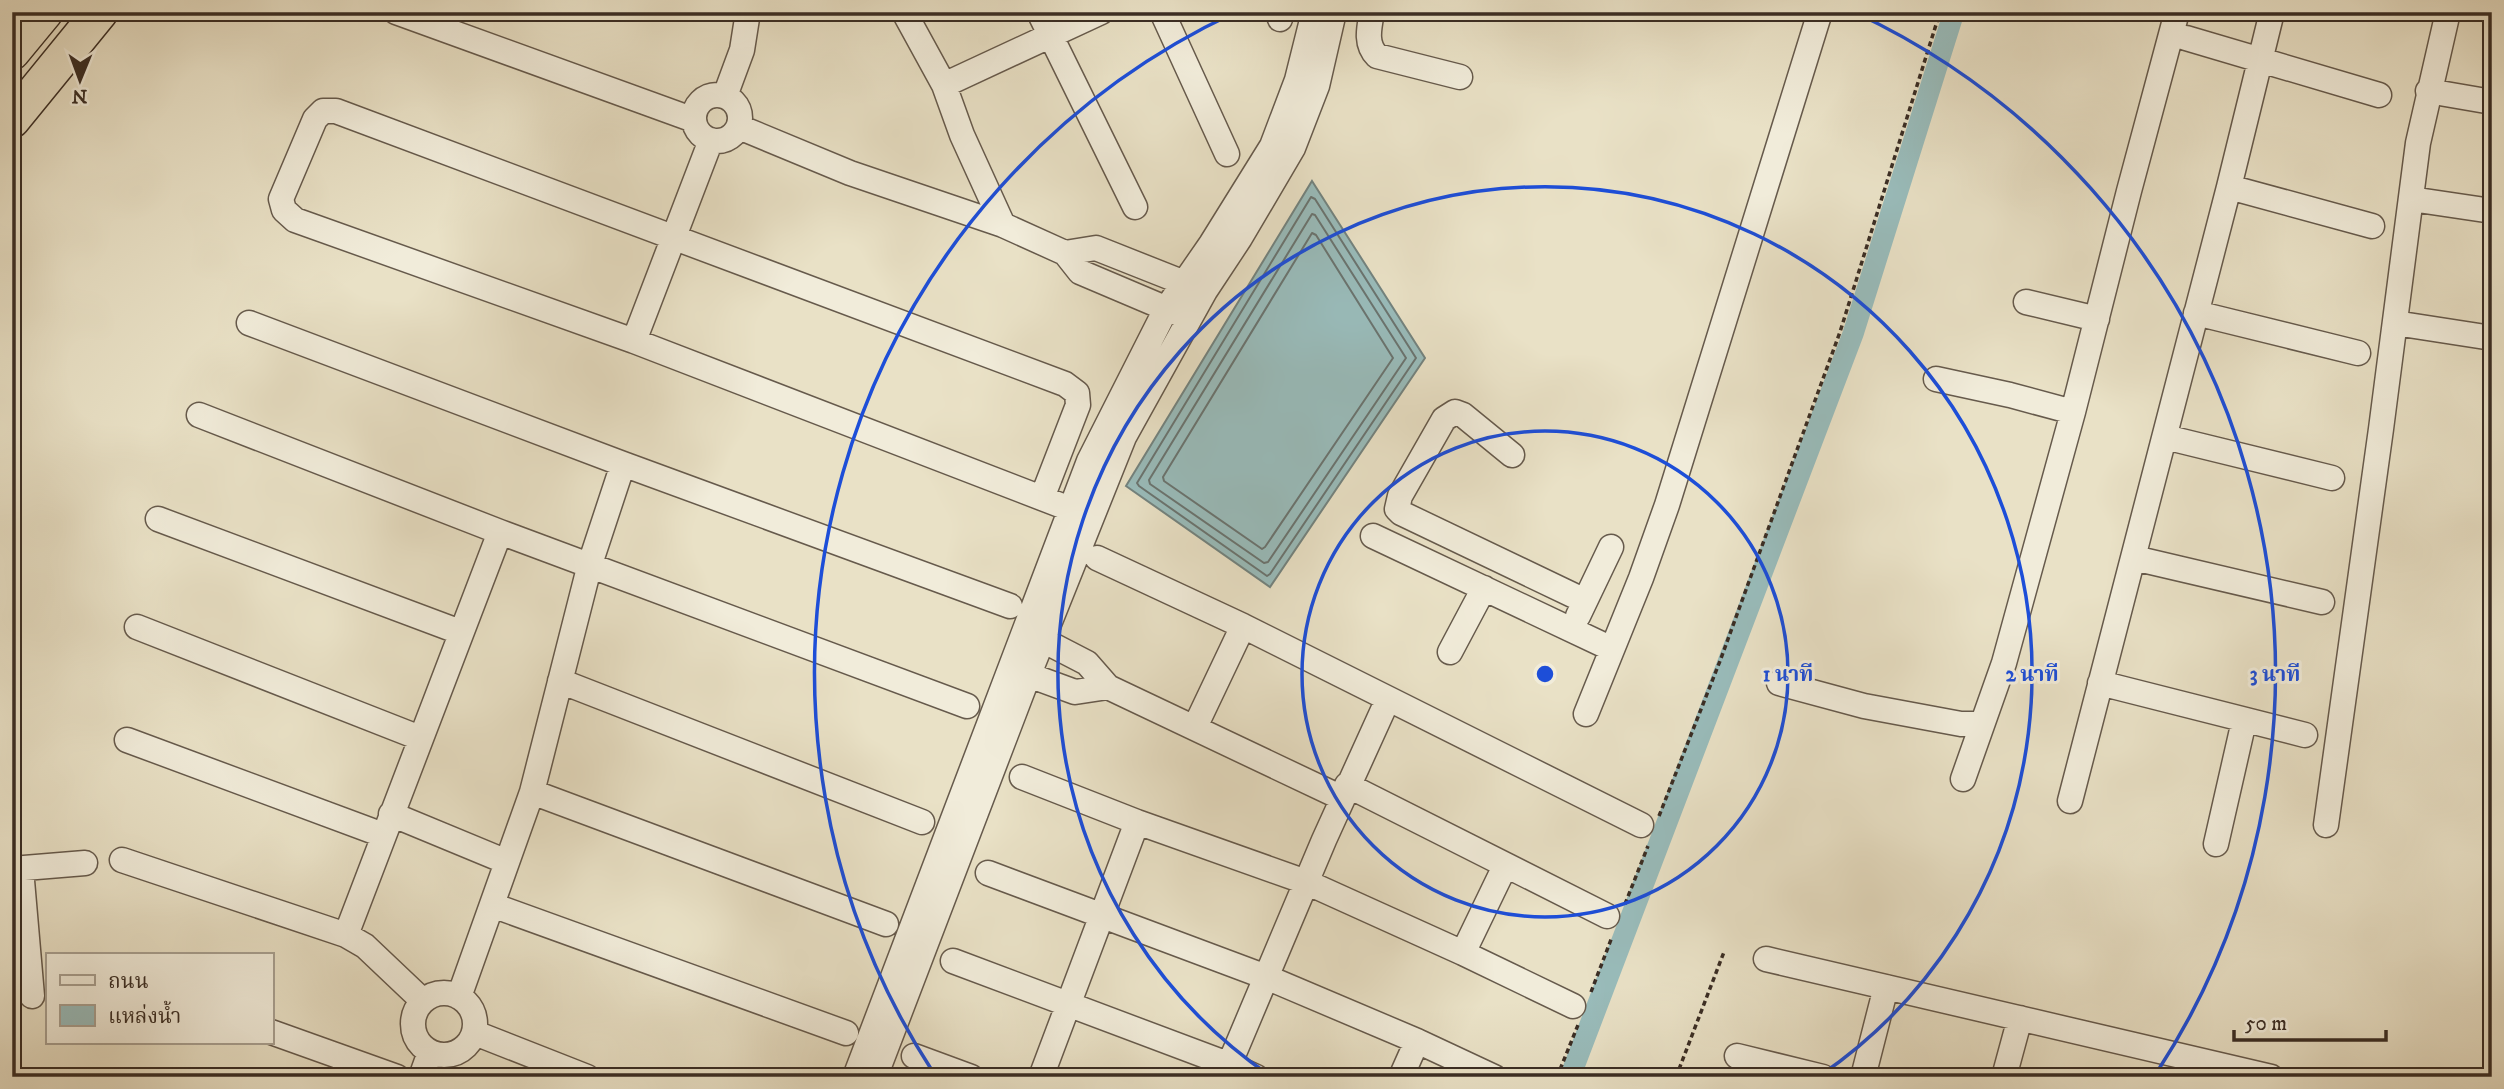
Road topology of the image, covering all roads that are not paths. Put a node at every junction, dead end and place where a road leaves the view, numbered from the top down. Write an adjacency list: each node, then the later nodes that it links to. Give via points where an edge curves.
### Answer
1 (45, 12): 17 (highway)
2 (100, 12): 25 (highway)
3 (396, 12): 26 (street)
4 (904, 12): 20 (street)
5 (1039, 12): 15 (street)
6 (1101, 12): 15 (street)
7 (1161, 12): 29 (street)
8 (1372, 12): 19 (street, via 1368,41 1377,56)
9 (1820, 12): 74 (street, via 1667,505)
10 (2178, 12): 43 (street)
11 (2272, 12): 18 (street)
12 (2448, 12): 21 (street)
13 (743, 14): 23 (street, via 742,50)
14 (1327, 15): 38 (street, via 1307,83 1211,244)
15 (1050, 36): 20 (street); 32 (street)
16 (2186, 38): 18 (street)
17 (12, 52)
18 (2260, 61): 22 (street); 30 (street)
19 (1460, 77)
20 (944, 85): 34 (street)
21 (2428, 91): 24 (street); 31 (street)
22 (2379, 95)
23 (725, 96): 26 (street, via 701,100); 27 (street, via 738,107)
24 (2492, 102)
25 (12, 120)
26 (694, 120): 28 (street, via 699,132)
27 (739, 127): 28 (street, via 729,137); 34 (street, via 850,173)
28 (711, 140): 36 (street)
29 (1227, 155)
30 (2230, 187): 35 (street); 41 (street)
31 (2411, 199): 33 (street); 45 (street)
32 (1135, 207)
33 (2492, 211)
34 (1003, 225): 37 (street)
35 (2372, 226)
36 (672, 237): 47 (street); 47 (street, via 336,111 323,111 315,119 281,199 284,210 295,220); 56 (street, via 1065,384 1077,393 1078,405)
37 (1065, 253): 38 (street, via 1096,248); 40 (street, via 1080,272)
38 (1194, 287): 40 (street); 42 (street)
39 (2026, 302): 43 (street)
40 (1166, 309): 42 (street); 57 (street, via 1103,430)
41 (2196, 313): 48 (street); 52 (street)
42 (1190, 318): 57 (street)
43 (2097, 319): 50 (street)
44 (249, 323): 54 (street)
45 (2395, 323): 46 (street); 98 (street)
46 (2492, 338)
47 (634, 341): 56 (street)
48 (2358, 353)
49 (1936, 379): 50 (street)
50 (2073, 412): 85 (street, via 2004,663)
51 (199, 415): 59 (street)
52 (2165, 437): 55 (street); 63 (street)
53 (1512, 455): 66 (street, via 1455,412 1444,419 1397,509)
54 (623, 464): 64 (street); 68 (street)
55 (2332, 478)
56 (1042, 498): 57 (street)
57 (1081, 513): 73 (street)
58 (158, 519): 72 (street)
59 (500, 532): 64 (street); 72 (street)
60 (1373, 536): 65 (street)
61 (1611, 547): 66 (street)
62 (1097, 558): 69 (street)
63 (2134, 558): 67 (street); 79 (street)
64 (590, 564): 77 (street); 82 (street)
65 (1484, 588): 71 (street); 75 (street)
66 (1585, 601): 71 (street)
67 (2322, 602)
68 (1010, 606)
69 (1243, 626): 81 (street); 86 (street)
70 (136, 627): 88 (street)
71 (1571, 629): 74 (street)
72 (460, 632): 88 (street)
73 (1033, 635): 76 (street); 80 (street, via 1087,663)
74 (1612, 649): 83 (street)
75 (1450, 652)
76 (1020, 671): 80 (street, via 1075,692); 99 (street)
77 (560, 681): 92 (street); 95 (street)
78 (1779, 683): 85 (street, via 1864,706)
79 (2100, 683): 84 (street); 94 (street)
80 (1108, 687): 86 (street)
81 (1388, 699): 93 (street); 100 (street)
82 (967, 706)
83 (1586, 714)
84 (2244, 721): 87 (street); 101 (street)
85 (1982, 724): 91 (street)
86 (1195, 727): 93 (street)
87 (2305, 735)
88 (420, 738): 97 (street)
89 (127, 740): 97 (street)
90 (1022, 777): 96 (street)
91 (1963, 779)
92 (532, 792): 103 (street); 112 (street)
93 (1344, 792): 105 (street); 108 (street)
94 (2070, 801)
95 (922, 822)
96 (1138, 822): 108 (street); 110 (street)
97 (387, 825): 103 (street); 113 (street)
98 (2326, 825)
99 (959, 828): 137 (street); 138 (street)
100 (1649, 831)
101 (2216, 844)
102 (122, 860): 113 (street)
103 (507, 862): 109 (street)
104 (85, 863): 106 (street)
105 (1504, 866): 111 (street); 114 (street)
106 (16, 869): 119 (street)
107 (988, 873): 110 (street)
108 (1306, 881): 114 (street); 117 (street)
109 (492, 905): 120 (street); 127 (street)
110 (1101, 916): 117 (street); 122 (street)
111 (1615, 920)
112 (886, 924)
113 (346, 934): 121 (street)
114 (1462, 953): 123 (street)
115 (1766, 959): 118 (street)
116 (953, 961): 122 (street)
117 (1266, 976): 128 (street); 133 (street)
118 (1886, 987): 124 (street); 145 (street)
119 (32, 996)
120 (460, 997): 121 (street, via 440,993); 126 (street, via 472,1009)
121 (423, 1001): 129 (street, via 416,1011 414,1035)
122 (1068, 1004): 133 (street); 140 (street)
123 (1580, 1008)
124 (2020, 1018): 132 (street); 146 (street)
125 (273, 1032): 134 (street)
126 (475, 1033): 129 (street, via 457,1053); 136 (street)
127 (846, 1033)
128 (1416, 1041): 142 (street); 143 (street)
129 (430, 1052): 135 (street)
130 (914, 1056): 139 (street)
131 (1737, 1056): 144 (street)
132 (2181, 1067): 147 (street)
133 (1227, 1071): 141 (street)
134 (397, 1077)
135 (421, 1077)
136 (587, 1077)
137 (855, 1077)
138 (875, 1077)
139 (971, 1077)
140 (1041, 1077)
141 (1256, 1077)
142 (1401, 1077)
143 (1494, 1077)
144 (1823, 1077)
145 (1863, 1077)
146 (2004, 1077)
147 (2271, 1077)

